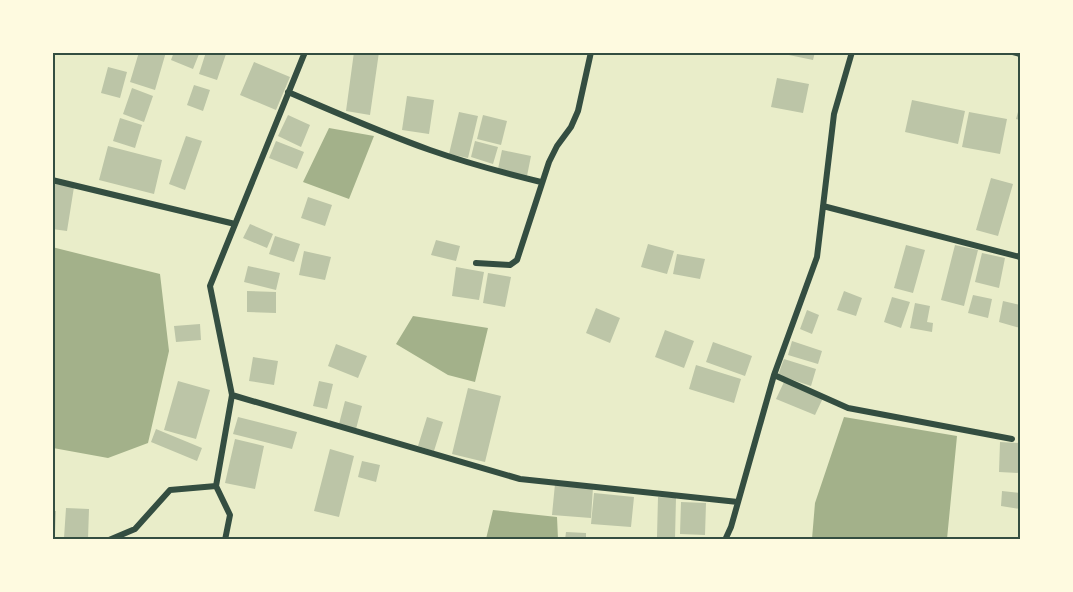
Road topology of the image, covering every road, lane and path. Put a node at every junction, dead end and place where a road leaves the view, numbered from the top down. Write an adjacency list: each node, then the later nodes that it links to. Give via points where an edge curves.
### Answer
1 (304, 52): 6 (street)
2 (591, 52): 8 (street, via 578,111)
3 (852, 52): 9 (street, via 834,114)
4 (1013, 52): 5 (street)
5 (1020, 54)
6 (288, 92): 8 (street, via 432,151); 10 (street)
7 (52, 180): 10 (street)
8 (541, 182): 12 (street, via 517,260 510,265)
9 (823, 206): 11 (street); 13 (street, via 817,257)
10 (235, 224): 14 (street, via 210,286)
11 (1020, 257)
12 (476, 263)
13 (774, 375): 15 (street, via 848,408); 17 (street)
14 (232, 395): 16 (street); 17 (street, via 520,479)
15 (1012, 439)
16 (216, 486): 18 (street, via 170,490 135,529); 19 (street, via 230,515)
17 (738, 502): 20 (street)
18 (109, 540)
19 (225, 540)
20 (725, 540)

